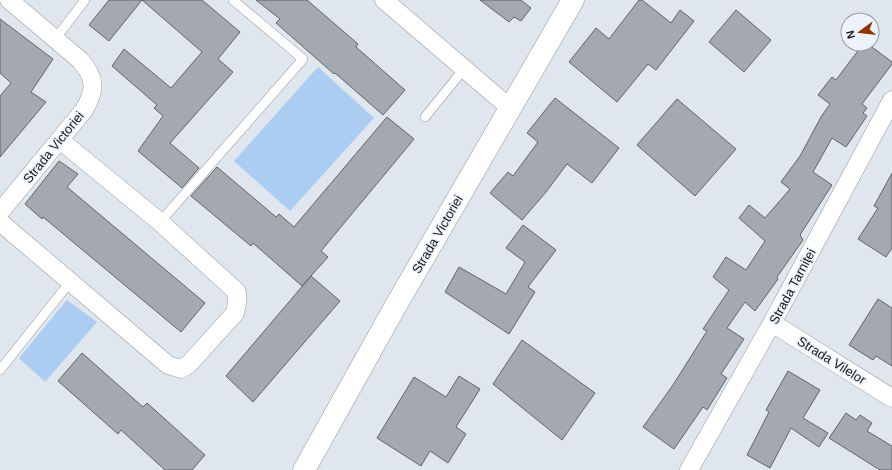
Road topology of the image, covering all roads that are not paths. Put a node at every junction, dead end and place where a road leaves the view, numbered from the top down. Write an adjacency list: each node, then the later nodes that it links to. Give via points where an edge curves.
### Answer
1 (9, 0): 6 (street)
2 (85, 0): 6 (lane)
3 (233, 0): 14 (lane, via 303,59)
4 (384, 0): 7 (street)
5 (573, 0): 9 (street, Strada Victoriei)
6 (55, 39): 11 (street, Strada Victoriei, via 88,68 93,87 84,110)
7 (464, 69): 9 (street); 10 (lane)
8 (892, 100): 16 (street, Strada Tarniței)
9 (510, 108): 19 (street, Strada Victoriei)
10 (425, 117)
11 (60, 140): 12 (street, Strada Victoriei); 14 (street)
12 (0, 212)
13 (0, 222): 15 (street)
14 (160, 222): 15 (street, via 237,292 235,313 189,364 181,369 168,365)
15 (70, 282): 17 (lane)
16 (772, 323): 18 (street, Strada Vilelor); 20 (street, Strada Tarniței)
17 (0, 370)
18 (892, 398)
19 (304, 470)
20 (689, 470)

